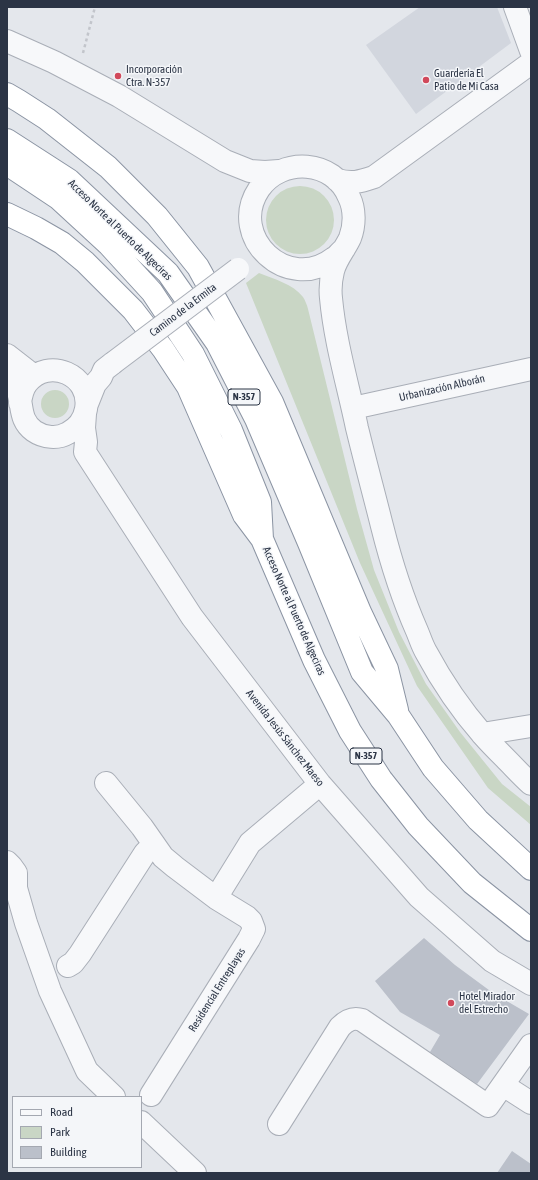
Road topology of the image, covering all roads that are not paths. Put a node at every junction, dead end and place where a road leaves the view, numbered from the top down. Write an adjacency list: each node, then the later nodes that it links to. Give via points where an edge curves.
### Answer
1 (515, 7): 3 (street)
2 (7, 41): 8 (street, via 119,96 225,161 250,171)
3 (531, 51)
4 (531, 63): 9 (street)
5 (7, 94): 27 (highway, via 47,119 108,167 157,216 198,268 272,402 360,612 387,669)
6 (7, 140): 27 (highway, Acceso Norte al Puerto de Algeciras / N-357, via 69,180 168,273 217,343 256,419 362,672)
7 (7, 164): 26 (highway, Acceso Norte al Puerto de Algeciras / N-357, via 58,198 109,244 152,292 193,354 231,430 260,502)
8 (279, 171): 10 (street, via 304,166 328,173); 14 (street, via 260,187 251,210 250,223 253,235)
9 (374, 177): 10 (street, via 349,183); 11 (street, via 365,188)
10 (337, 180): 11 (street, via 348,194)
11 (354, 213): 13 (street, via 350,238)
12 (7, 214): 26 (highway, via 62,243 86,262 133,310 188,387 244,515)
13 (344, 248): 14 (street, via 335,258 324,264 313,269 300,270 276,263); 22 (street, via 334,270 330,293 333,320)
14 (262, 250): 16 (street, Camino de la Ermita, bridge)
15 (7, 355): 19 (street)
16 (109, 366): 18 (street, via 80,372); 23 (street, Camino de la Ermita, via 95,384)
17 (531, 369): 22 (street, Urbanización Alborán)
18 (64, 372): 19 (street, via 44,371); 23 (street, via 81,384 85,393)
19 (34, 376): 21 (street, via 26,383)
20 (7, 377): 21 (street, via 18,393)
21 (20, 403): 24 (street, via 26,423 42,435)
22 (353, 408): 29 (street, via 392,566 406,606 425,651 452,695)
23 (86, 409): 24 (street, via 80,424 73,431); 25 (street)
24 (53, 437): 25 (street, via 77,451)
25 (85, 452): 31 (street, Avenida Jesús Sánchez Maeso, via 192,617)
26 (262, 539): 37 (highway, Acceso Norte al Puerto de Algeciras / N-357, via 314,660 350,731 381,779 418,826 472,883)
27 (398, 715): 35 (highway, Acceso Norte al Puerto de Algeciras / N-357, via 433,768 478,820)
28 (531, 726): 29 (street)
29 (482, 734): 32 (street)
30 (106, 783): 33 (street, Residencial Entreplayas)
31 (320, 784): 36 (street, via 250,843); 39 (street, Avenida Jesús Sánchez Maeso, via 419,897 492,961)
32 (531, 784)
33 (154, 844): 36 (street, Residencial Entreplayas, via 163,857); 38 (street, via 138,863 80,954)
34 (7, 862): 43 (street, via 16,873 16,888 26,923 50,991 87,1071)
35 (531, 868)
36 (216, 898): 42 (street, Residencial Entreplayas, via 247,917 253,925 253,933)
37 (531, 930)
38 (68, 966)
39 (531, 984)
40 (531, 1045): 41 (street)
41 (503, 1085): 44 (street); 46 (street, via 488,1106 362,1020 350,1019 333,1037)
42 (151, 1094)
43 (113, 1096)
44 (531, 1103)
45 (142, 1123): 47 (street)
46 (279, 1124)
47 (195, 1173)

